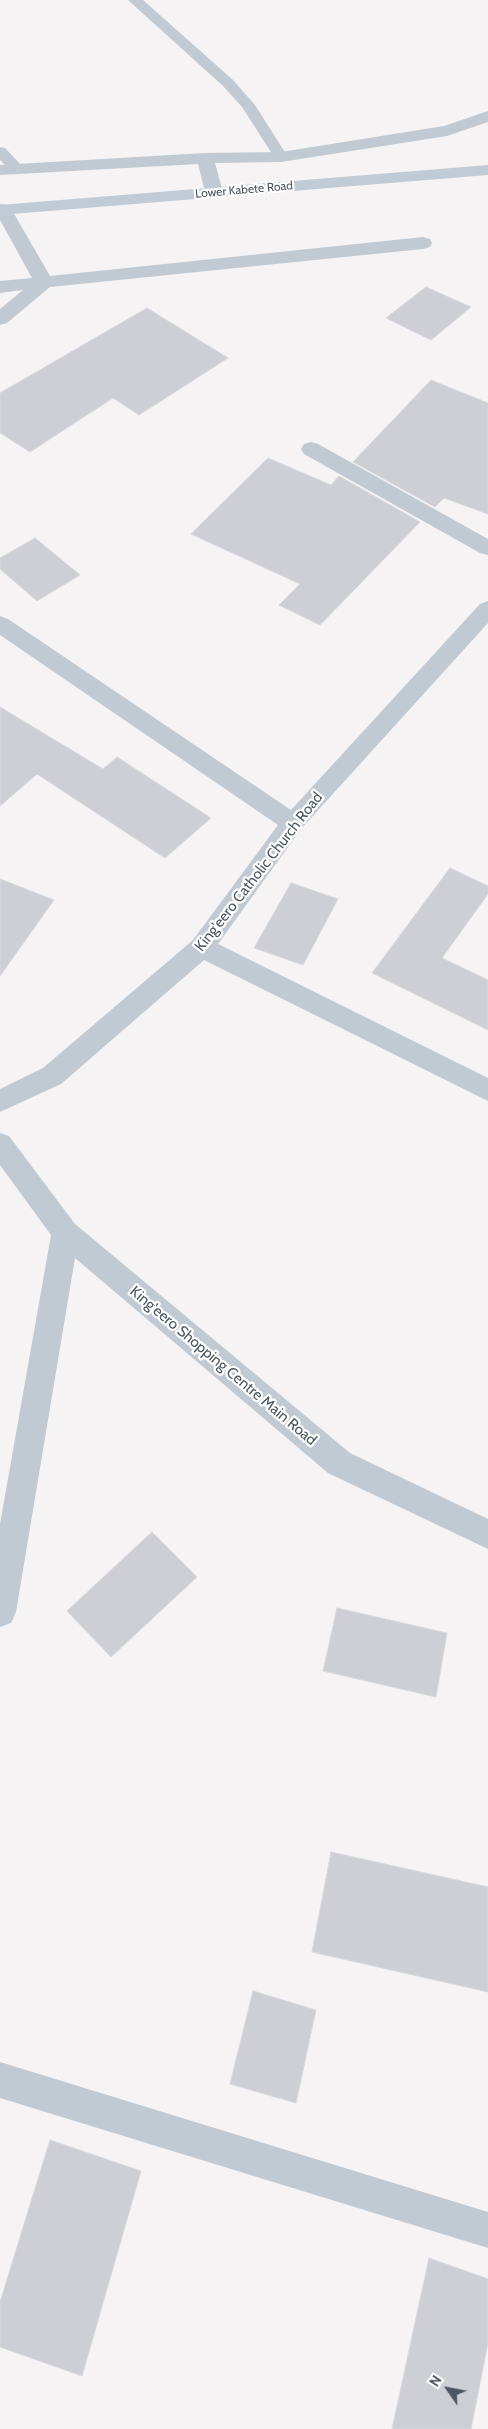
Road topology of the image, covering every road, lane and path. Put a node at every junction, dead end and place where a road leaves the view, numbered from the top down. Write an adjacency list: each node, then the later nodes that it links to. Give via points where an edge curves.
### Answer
1 (135, 0): 5 (lane, via 228,83 248,105)
2 (488, 116): 5 (street, via 447,131)
3 (0, 151): 6 (lane)
4 (205, 158): 5 (street); 6 (street); 8 (street)
5 (281, 158)
6 (9, 169)
7 (488, 170): 8 (main road, Lower Kabete Road)
8 (214, 192): 9 (main road, Lower Kabete Road)
9 (1, 210): 11 (street)
10 (423, 242): 11 (street)
11 (44, 283): 12 (street); 13 (street)
12 (0, 288)
13 (0, 319)
14 (311, 448): 15 (street)
15 (488, 548)
16 (488, 609): 18 (street, King'eero Catholic Church Road)
17 (0, 624): 18 (street)
18 (294, 823): 19 (street, King'eero Catholic Church Road)
19 (202, 947): 20 (street); 21 (street, King'eero Catholic Church Road, via 52,1076)
20 (488, 1090)
21 (0, 1101)
22 (0, 1144): 23 (street, King'eero Shopping Centre Main Road)
23 (65, 1233): 24 (street, King'eero Shopping Centre Main Road, via 339,1464); 25 (street)
24 (488, 1534)
25 (0, 1612)
26 (0, 2080): 27 (street)
27 (488, 2230)

